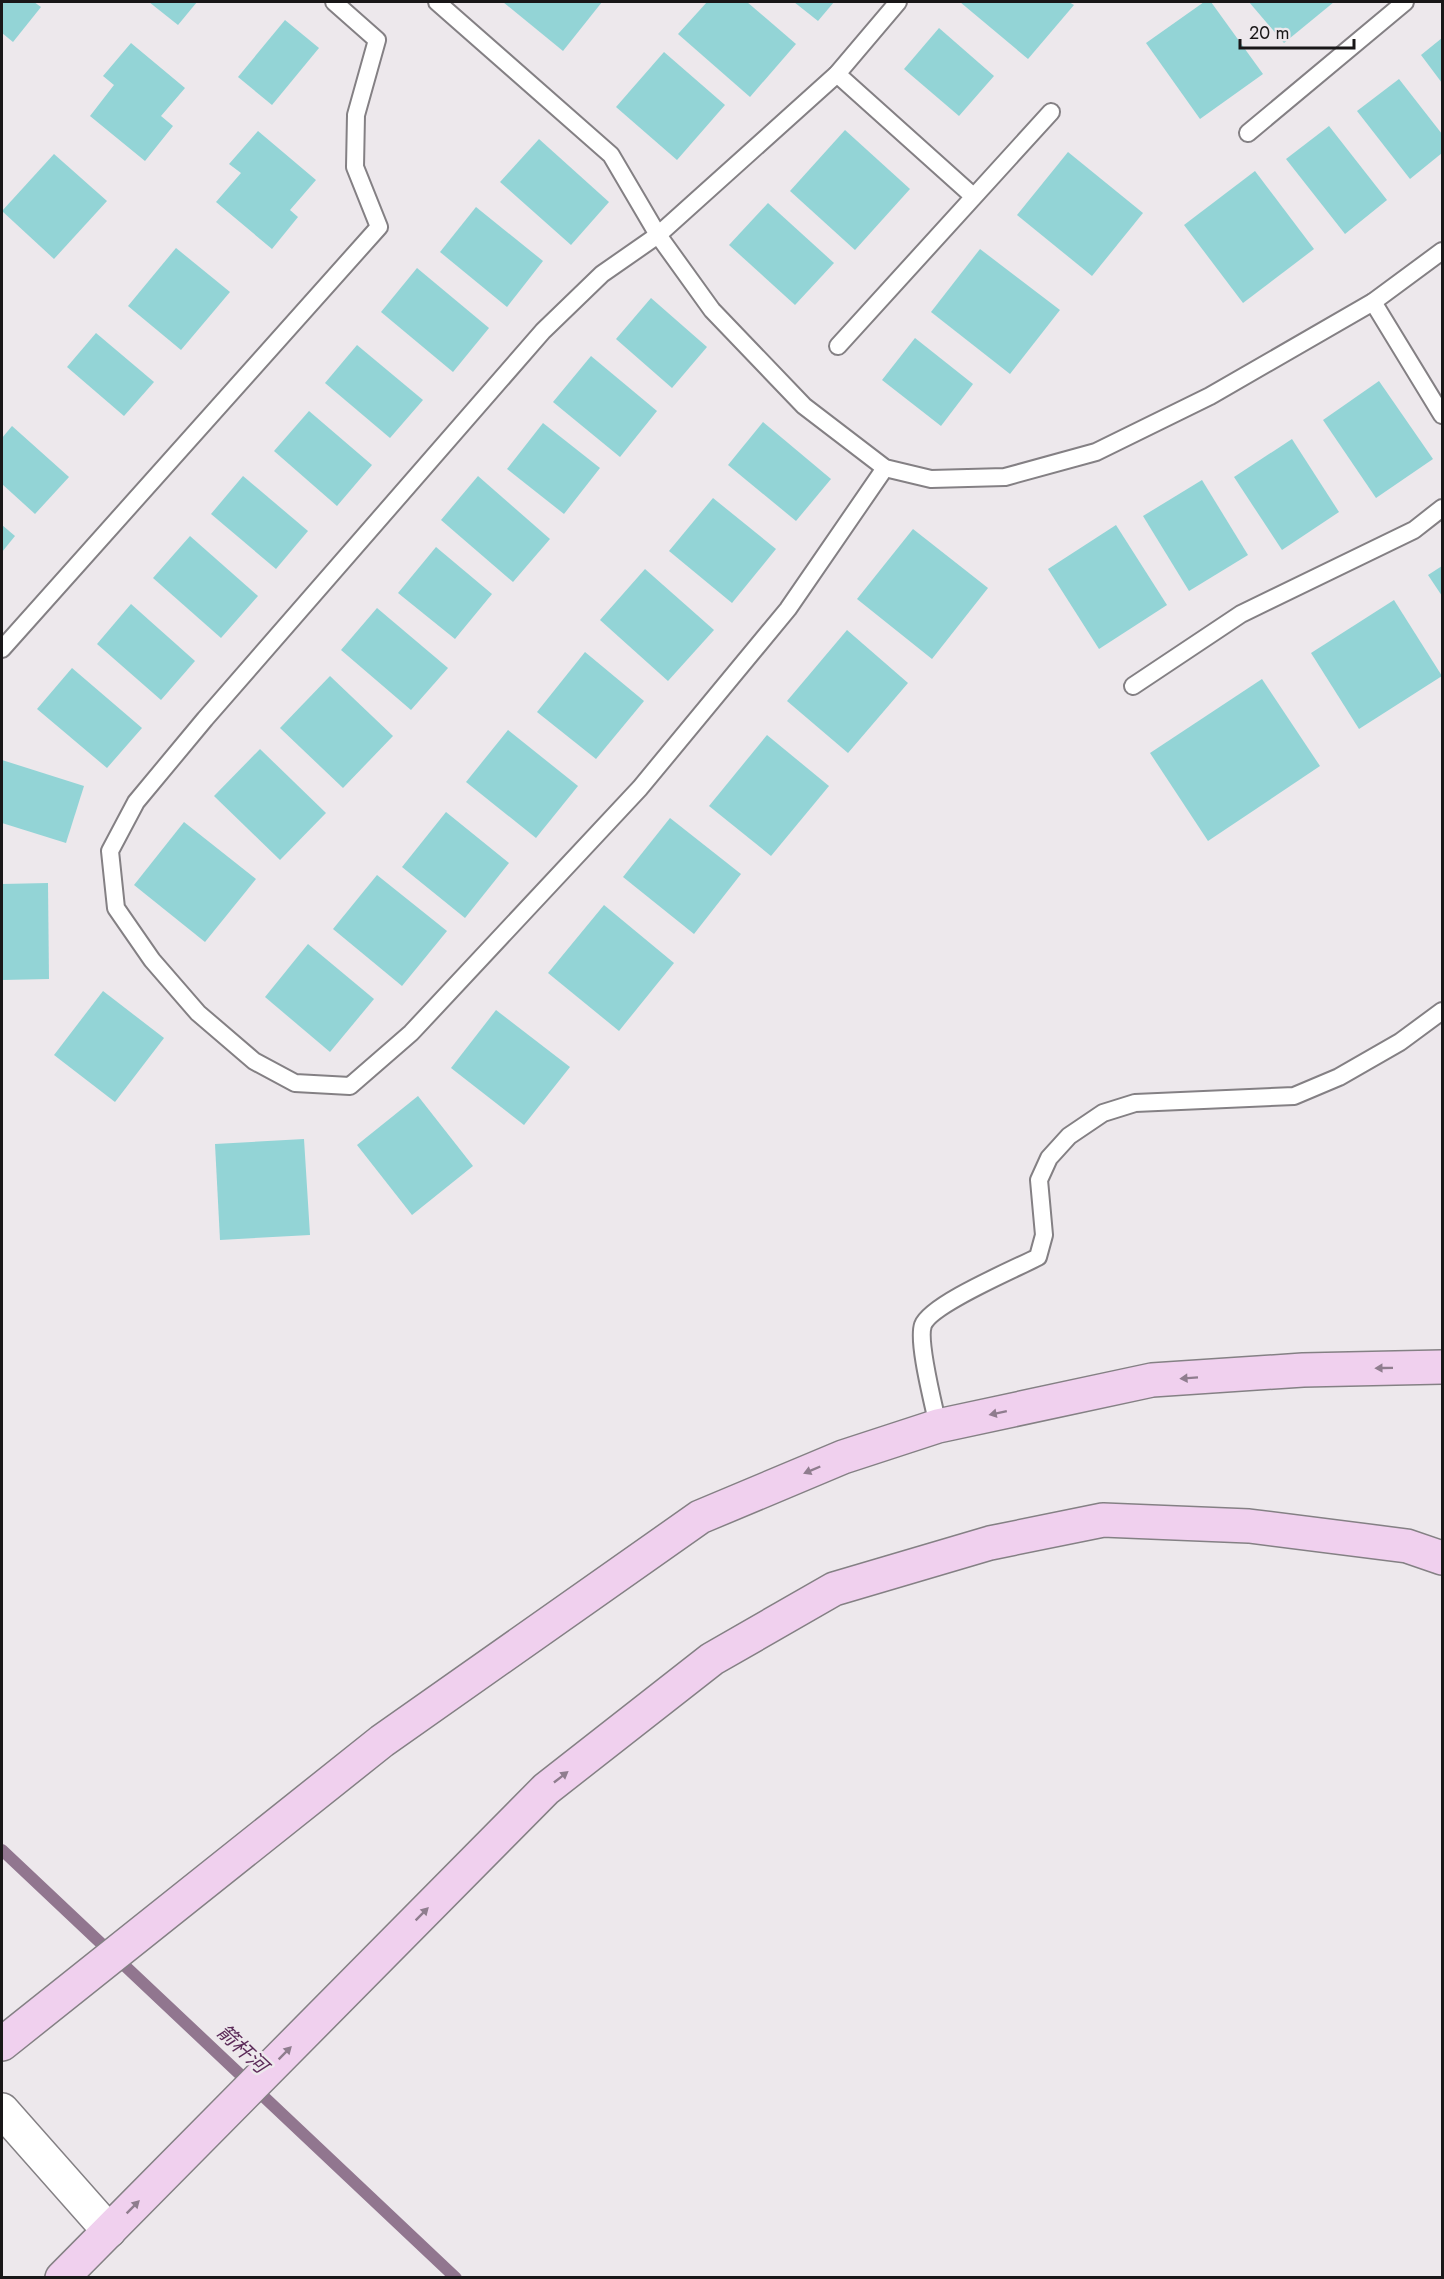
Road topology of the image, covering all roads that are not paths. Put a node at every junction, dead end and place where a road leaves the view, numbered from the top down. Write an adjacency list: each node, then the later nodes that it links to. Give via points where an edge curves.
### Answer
1 (334, 2): 16 (lane, via 377,40 356,115 355,167 379,227)
2 (437, 2): 9 (lane, via 610,155)
3 (897, 2): 5 (lane)
4 (1405, 2): 7 (lane)
5 (837, 74): 8 (lane); 9 (lane)
6 (1051, 112): 8 (lane)
7 (1248, 133)
8 (972, 196): 12 (lane)
9 (658, 235): 14 (lane, via 712,310 804,406); 14 (lane, via 602,274 543,331 136,802 110,851 117,908 152,960 198,1013 254,1061 295,1083 350,1086 411,1033 640,788 788,609)
10 (1443, 251): 11 (lane)
11 (1373, 302): 13 (lane); 14 (lane, via 1210,396 1096,452 1005,477 931,479)
12 (838, 346)
13 (1443, 415)
14 (885, 468)
15 (1443, 508): 17 (lane, via 1414,530 1241,615)
16 (2, 649)
17 (1133, 686)
18 (1443, 1011): 20 (lane, via 1400,1042 1339,1077 1294,1095 1135,1103 1102,1113 1069,1136 1048,1158 1039,1180 1044,1235 1038,1257 939,1307 923,1324 922,1341)
19 (1443, 1367): 20 (main road, one-way to 20, via 1303,1370 1152,1380)
20 (938, 1426): 22 (main road, one-way to 22, via 843,1457 700,1517 382,1741)
21 (1443, 1558): 24 (main road, one-way to 21, via 546,1789 712,1659 834,1589 990,1543 1103,1520 1249,1526 1407,1546)
22 (2, 2044)
23 (2, 2110): 24 (street)
24 (109, 2231): 25 (main road)
25 (62, 2277)

